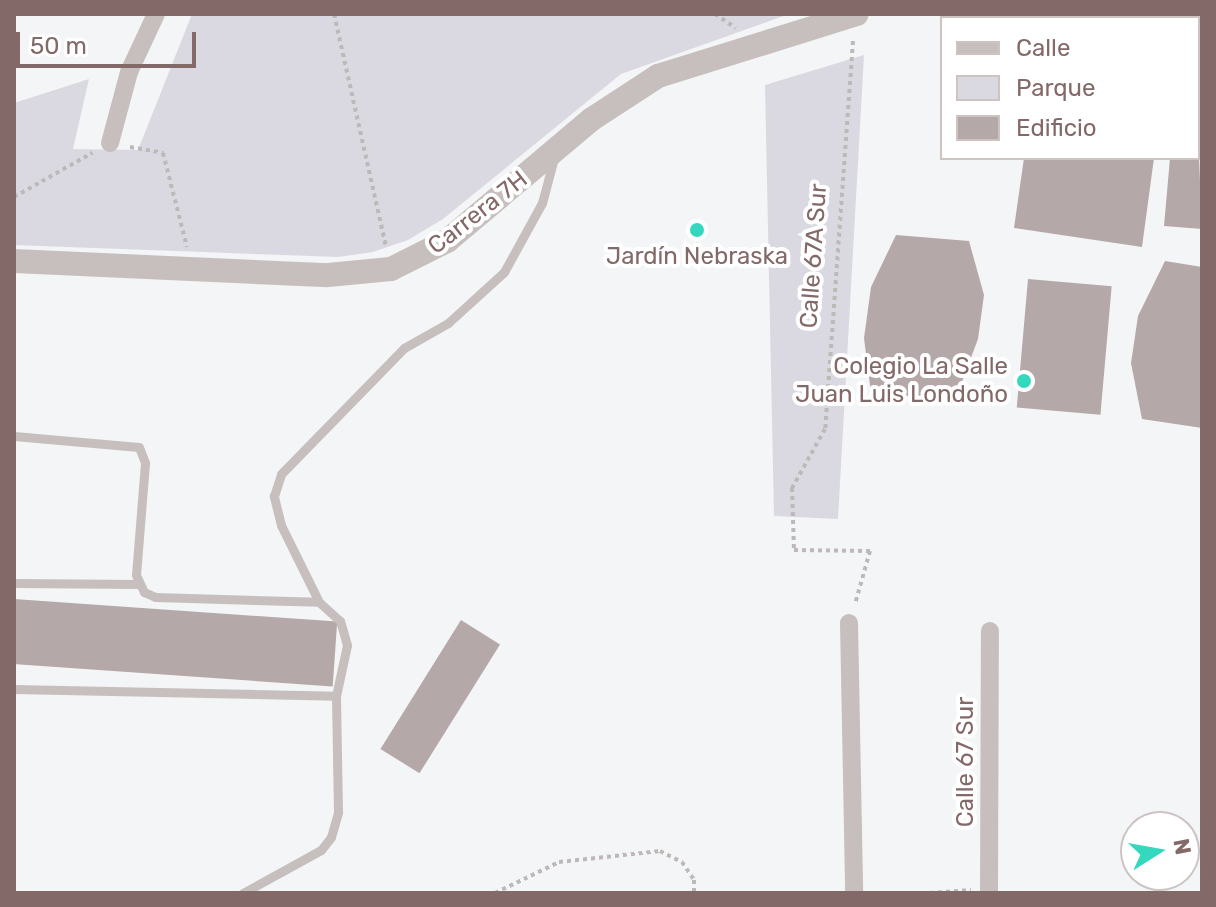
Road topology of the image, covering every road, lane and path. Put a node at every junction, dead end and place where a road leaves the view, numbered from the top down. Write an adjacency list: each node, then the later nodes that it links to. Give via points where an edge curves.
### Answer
1 (156, 14): 4 (street, via 129,72)
2 (334, 14): 9 (path)
3 (856, 14): 5 (street, Carrera 7H, via 658,76); 14 (path, Calle 67A Sur, via 825,429 792,488 794,550 870,551)
4 (110, 143): 6 (path); 8 (path, via 163,153)
5 (555, 151): 9 (street, Carrera 7H, via 447,241); 13 (lane, via 542,203 504,272 448,323 404,348 281,474 274,496 278,516)
6 (14, 197)
7 (14, 261): 8 (street, Carrera 7H)
8 (192, 268): 9 (street, Carrera 7H, via 349,275)
9 (391, 269)
10 (14, 436): 12 (lane, via 139,447 145,463)
11 (14, 583): 12 (lane)
12 (139, 584): 13 (lane, via 155,597)
13 (319, 602): 17 (lane, via 340,621 347,645)
14 (849, 623): 22 (street)
15 (990, 631): 18 (street, Calle 67 Sur)
16 (14, 689): 17 (lane)
17 (336, 696): 19 (lane, via 338,812 331,837 321,850)
18 (989, 891): 23 (path)
19 (243, 893)
20 (495, 893): 21 (path, via 559,862 660,851 682,862 694,880)
21 (694, 893)
22 (854, 893)
23 (930, 893)

